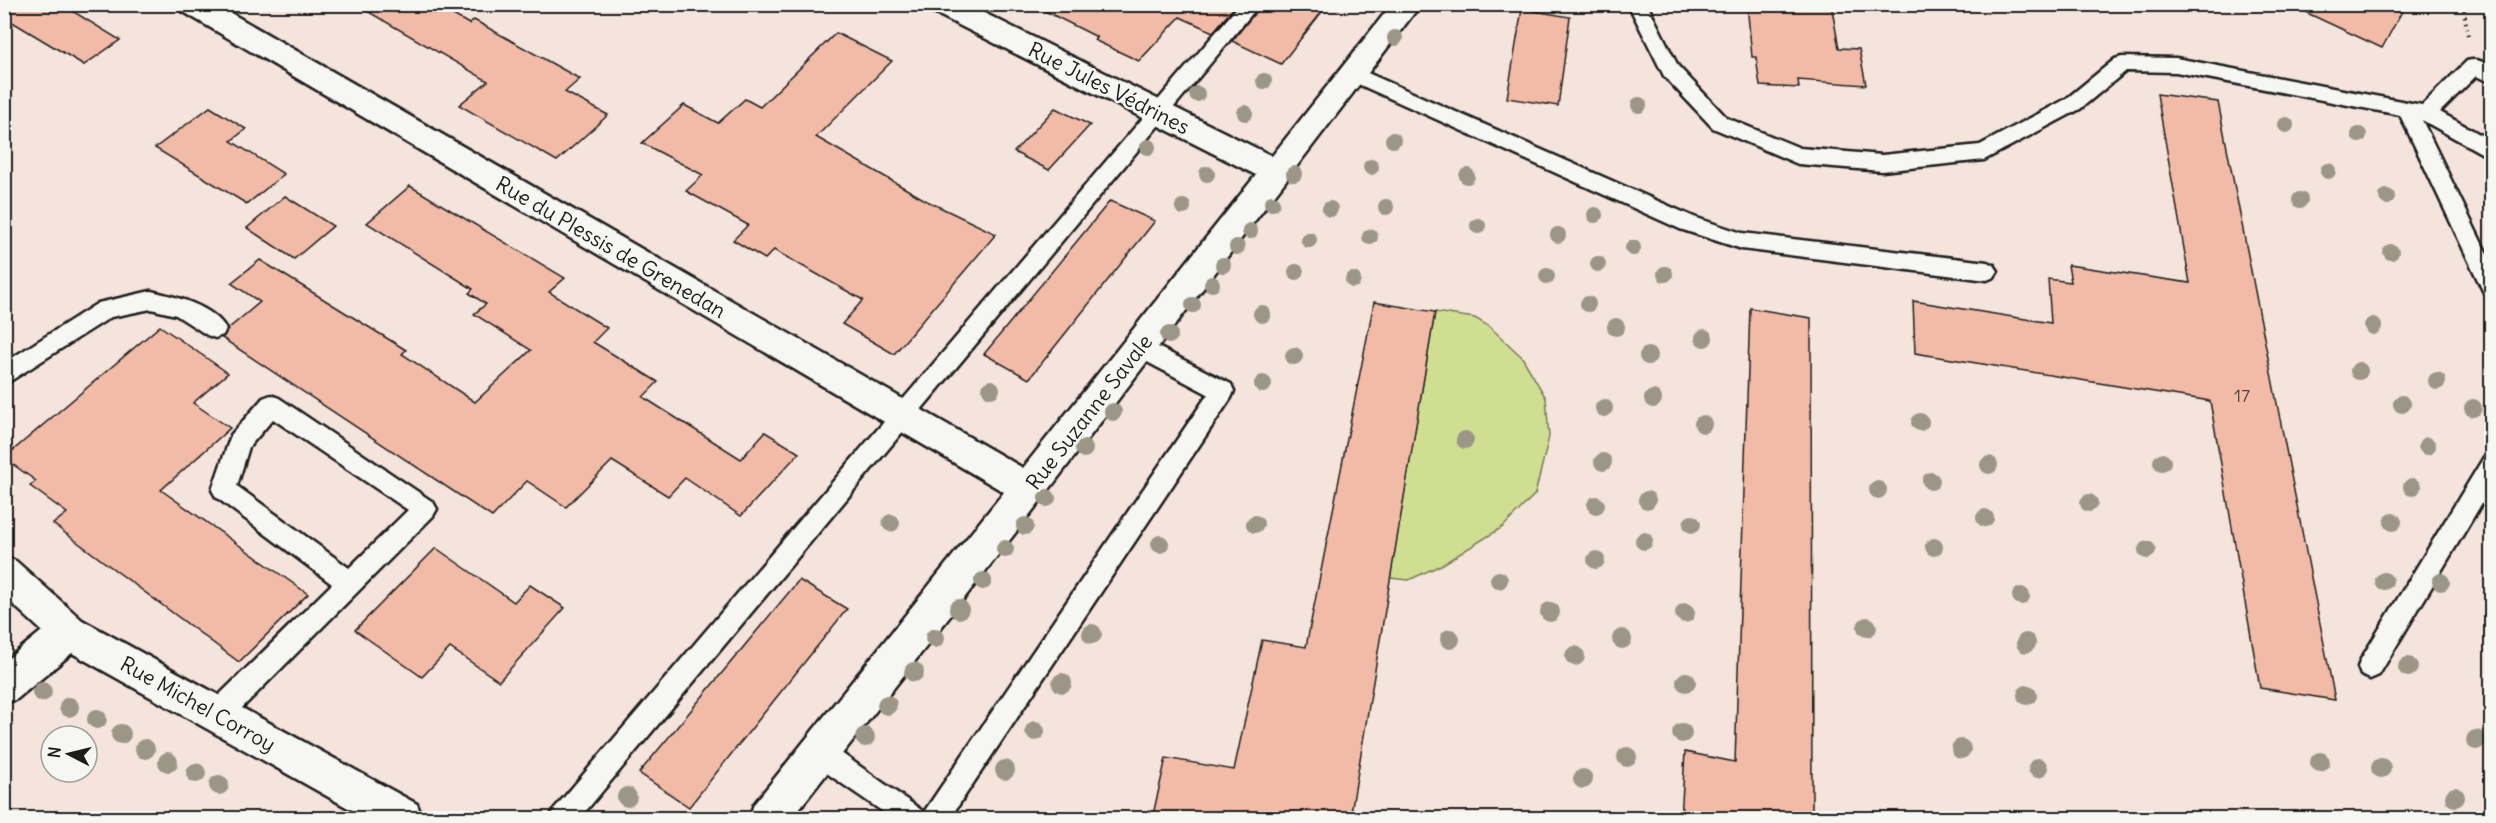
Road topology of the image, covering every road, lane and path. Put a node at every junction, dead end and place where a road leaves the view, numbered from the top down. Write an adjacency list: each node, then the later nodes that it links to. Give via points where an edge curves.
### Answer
1 (192, 4): 17 (street, Rue du Plessis de Grenedan)
2 (941, 4): 9 (street, Rue Jules Védrines)
3 (1251, 4): 9 (lane)
4 (1408, 4): 6 (street, Rue Suzanne Savale)
5 (1637, 4): 8 (lane, via 1671,71 1720,123 1798,156 1882,163 1984,152 2073,104 2122,64 2176,65)
6 (1354, 74): 11 (street, Rue Suzanne Savale); 12 (lane, via 1688,223 1742,240)
7 (2492, 76): 8 (lane, via 2474,66)
8 (2416, 111): 10 (lane); 13 (lane)
9 (1159, 113): 11 (street, Rue Jules Védrines); 17 (lane)
10 (2492, 151)
11 (1277, 172): 15 (street, Rue Suzanne Savale)
12 (1987, 271)
13 (2492, 287)
14 (215, 329): 16 (lane, via 183,307 151,300 106,309)
15 (1140, 347): 19 (street, Rue Suzanne Savale); 31 (lane, via 1224,390)
16 (4, 376)
17 (903, 416): 19 (street, Rue du Plessis de Grenedan); 28 (lane)
18 (2492, 464): 23 (lane)
19 (1029, 489): 26 (street, Rue Suzanne Savale)
20 (4, 573): 22 (street, Rue Michel Corroy)
21 (350, 583): 21 (lane, via 425,509 271,405 239,442 224,490); 25 (lane)
22 (69, 632): 24 (street); 25 (street, Rue Michel Corroy)
23 (2370, 667)
24 (4, 686)
25 (217, 715): 27 (street, Rue Michel Corroy)
26 (820, 754): 29 (street, Rue Suzanne Savale); 30 (lane)
27 (403, 819)
28 (563, 819)
29 (768, 819)
30 (914, 819)
31 (935, 819)

